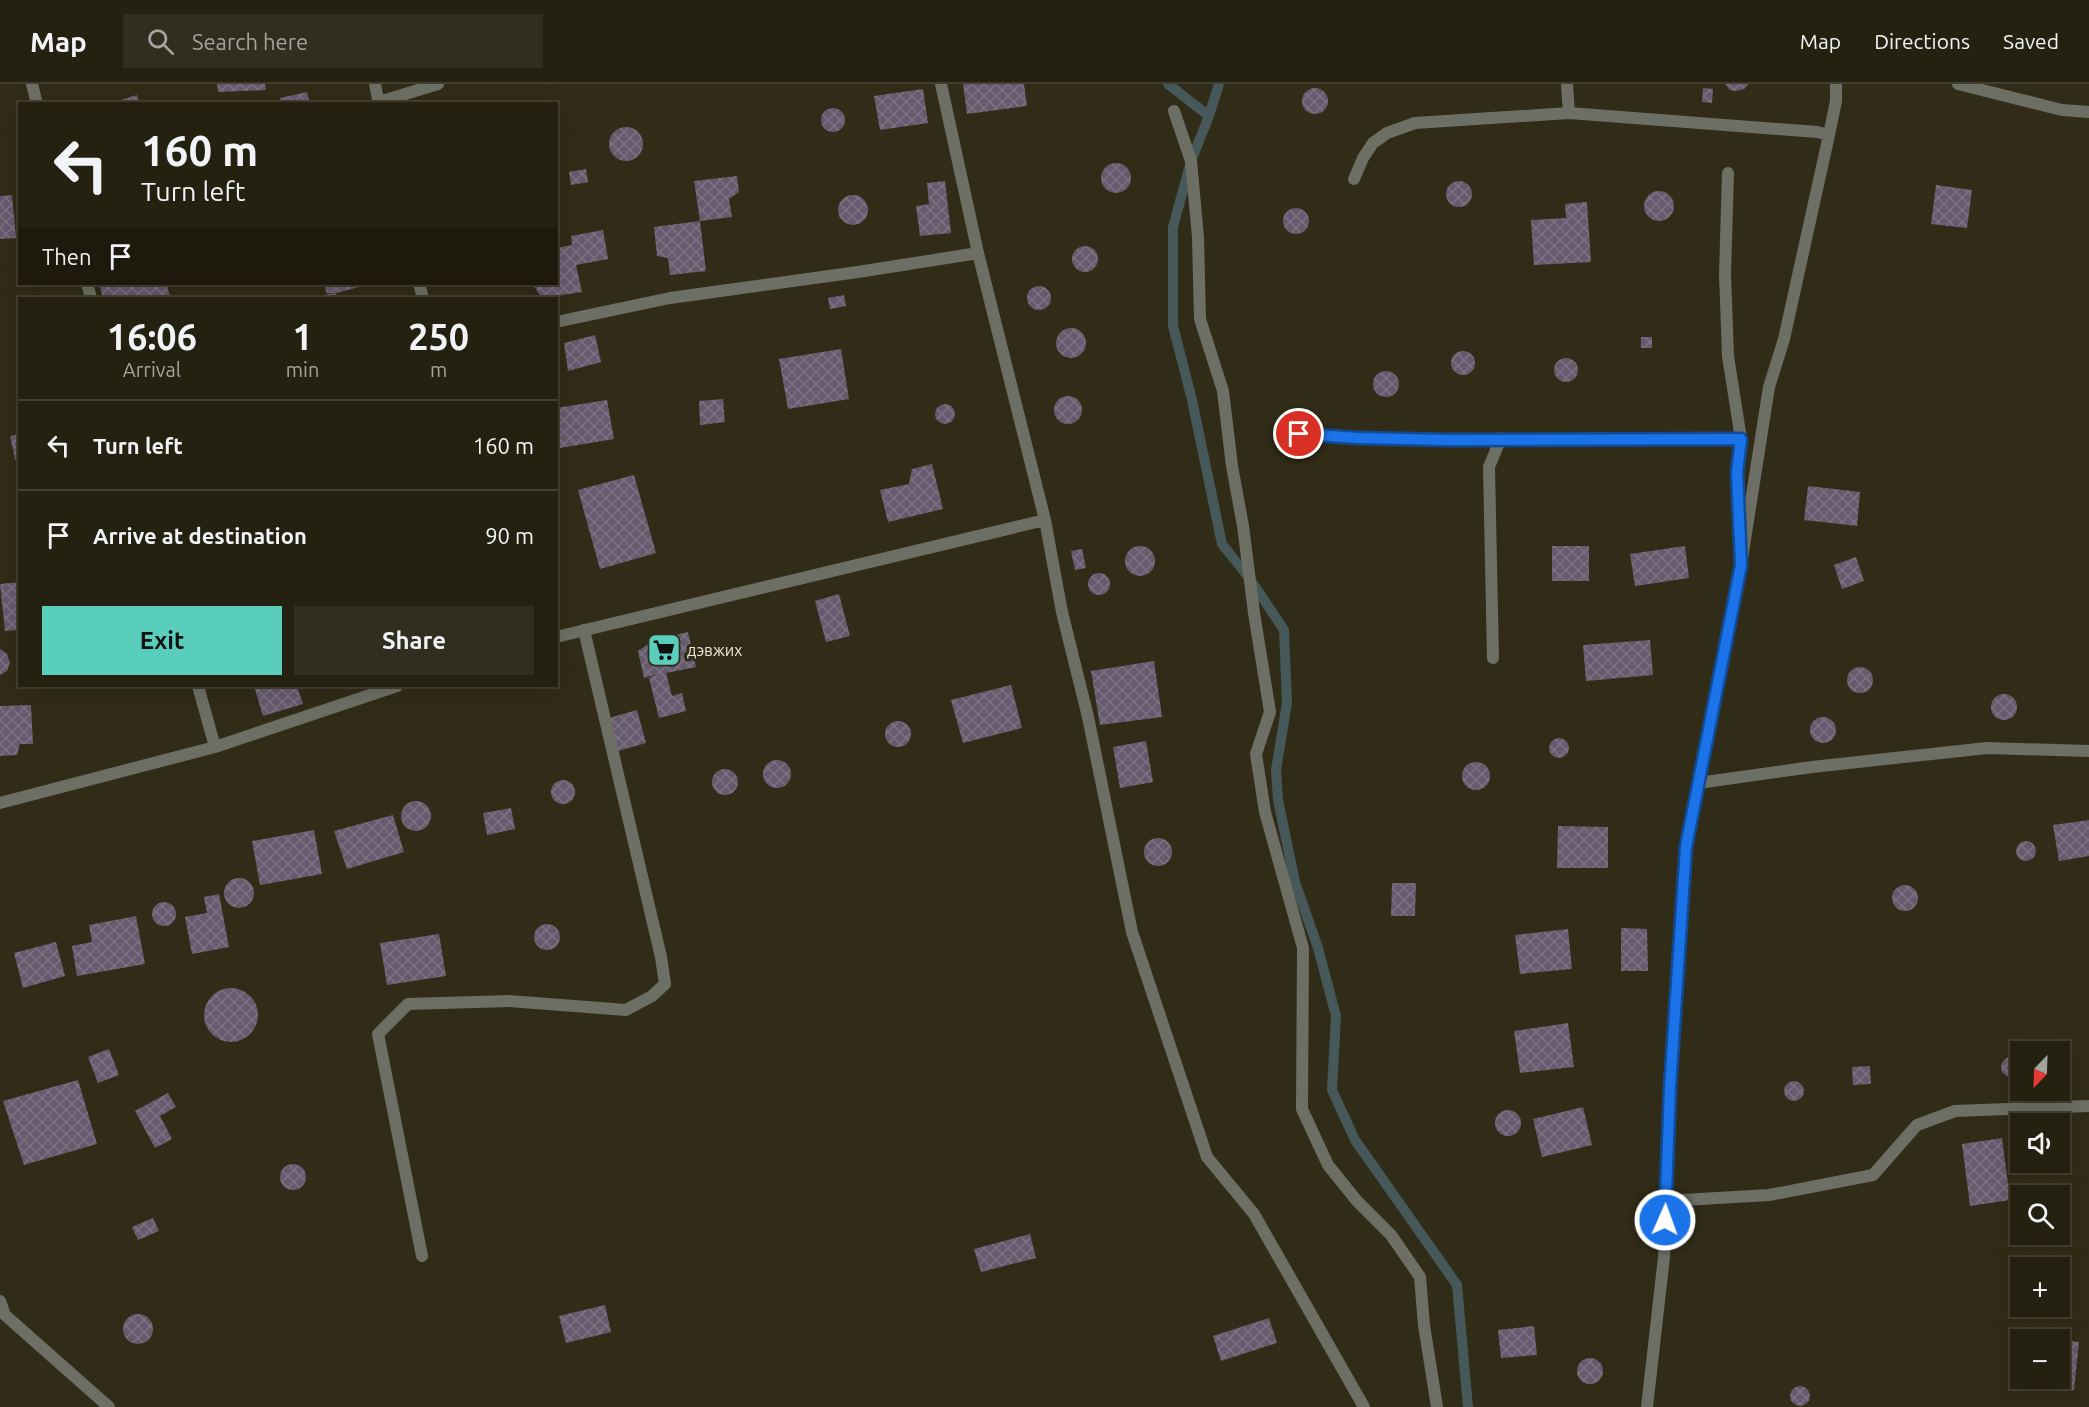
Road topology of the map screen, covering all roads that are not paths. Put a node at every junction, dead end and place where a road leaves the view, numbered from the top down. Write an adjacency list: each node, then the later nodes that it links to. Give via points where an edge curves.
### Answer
1 (32, 84): 8 (street)
2 (375, 84): 9 (street)
3 (438, 84): 10 (street)
4 (941, 84): 17 (street)
5 (1567, 84): 13 (street)
6 (1836, 84): 14 (street)
7 (1958, 84): 12 (street, via 2062,110)
8 (36, 102)
9 (379, 102)
10 (382, 102)
11 (1174, 111): 39 (street, via 1191,161 1200,319 1223,391 1270,712 1256,754 1265,812 1303,948 1302,1109 1328,1166 1391,1235 1420,1277)
12 (2089, 112)
13 (1569, 113): 14 (street); 16 (street, via 1415,123 1386,133 1373,143)
14 (1829, 135): 23 (street, via 1784,339 1769,387)
15 (1728, 173): 21 (street, via 1728,356)
16 (1354, 179)
17 (978, 253): 18 (street, via 670,298); 22 (street)
18 (558, 322)
19 (1279, 433): 20 (street, via 1359,438)
20 (1501, 438): 21 (street); 26 (street, via 1489,467)
21 (1741, 439): 23 (street, via 1737,472)
22 (1045, 520): 24 (street); 38 (street, via 1132,932 1207,1157 1254,1214)
23 (1741, 565): 31 (street)
24 (584, 630): 25 (street); 35 (street, via 665,984 626,1010 509,1001 408,1004 378,1034)
25 (558, 636)
26 (1494, 658)
27 (198, 687): 29 (street)
28 (394, 687): 29 (street)
29 (215, 747): 32 (street)
30 (2089, 752): 31 (street, via 1987,748)
31 (1698, 783): 34 (street, via 1686,847)
32 (0, 803)
33 (2089, 1106): 34 (street, via 1955,1111 1917,1125 1873,1175 1769,1196)
34 (1666, 1201): 40 (street, via 1664,1257)
35 (422, 1256)
36 (0, 1301): 37 (street, via 5,1315)
37 (109, 1407)
38 (1364, 1407)
39 (1437, 1407)
40 (1647, 1407)

